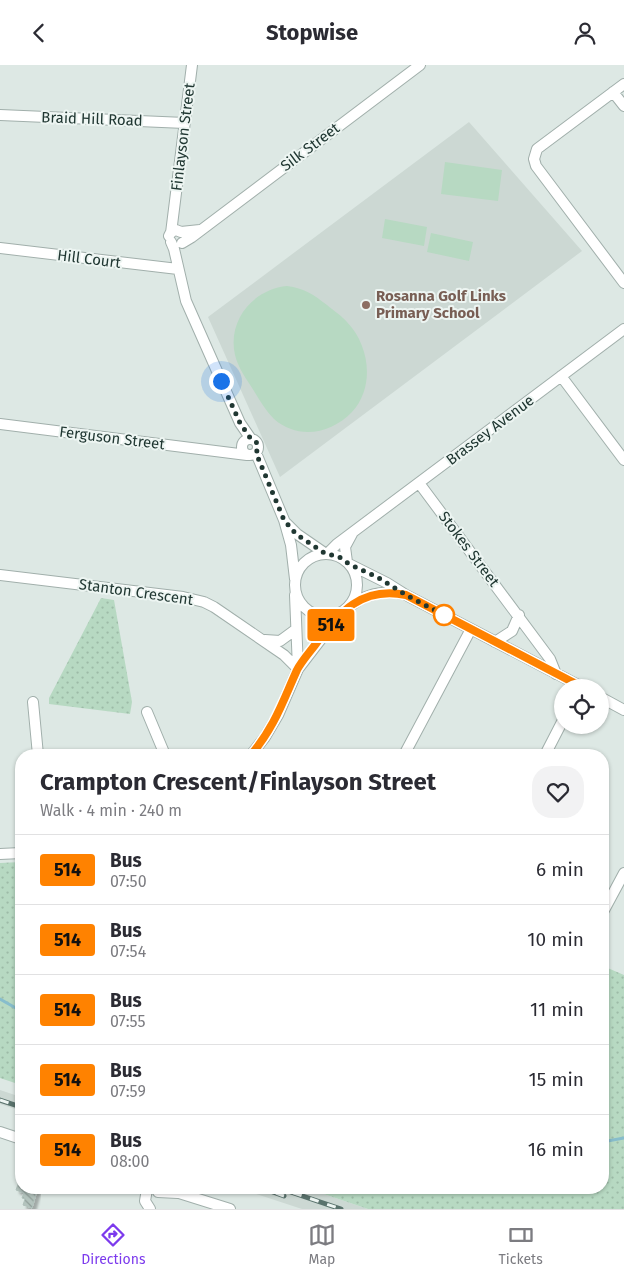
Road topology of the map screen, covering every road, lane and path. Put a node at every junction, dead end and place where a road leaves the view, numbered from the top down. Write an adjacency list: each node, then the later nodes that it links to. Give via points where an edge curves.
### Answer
1 (192, 65): 7 (street, Finlayson Street)
2 (420, 65): 8 (street, Silk Street, via 200,230)
3 (624, 84): 4 (street)
4 (613, 92): 5 (street); 11 (street, via 537,149 534,159)
5 (624, 106)
6 (0, 115): 7 (street, Braid Hill Road)
7 (185, 123): 8 (street, Finlayson Street, via 175,208)
8 (178, 237): 10 (street, Finlayson Street)
9 (0, 248): 10 (street, Hill Court)
10 (178, 269): 15 (street, Finlayson Street, via 191,314)
11 (624, 283)
12 (624, 329): 13 (street, Brassey Avenue)
13 (561, 376): 16 (street); 17 (street, Brassey Avenue)
14 (0, 424): 15 (street, Ferguson Street, via 224,451)
15 (248, 448): 18 (street, via 262,469)
16 (624, 460)
17 (420, 483): 19 (street, Brassey Avenue); 26 (street, Stokes Street)
18 (284, 520): 20 (street, via 296,534); 23 (street, via 291,545)
19 (356, 530): 20 (street, Brassey Avenue); 21 (street, via 346,545)
20 (326, 554): 21 (street, via 338,556); 23 (street, via 316,555 305,562 299,569)
21 (348, 563): 24 (street); 25 (street, via 355,574 357,591)
22 (0, 575): 29 (street, Stanton Crescent, via 193,599 214,607)
23 (295, 585): 25 (street, via 302,605 314,614 328,617); 28 (street)
24 (406, 595): 25 (street, via 372,595); 27 (street)
25 (343, 611): 31 (street)
26 (519, 615): 30 (street, via 512,631); 32 (street, Stokes Street, via 550,659)
27 (471, 629): 30 (street); 42 (street)
28 (295, 630): 29 (street, via 278,641); 31 (street)
29 (262, 639): 31 (street, Stanton Crescent)
30 (495, 642): 32 (street)
31 (298, 669): 41 (street, via 278,715)
32 (556, 674): 33 (street)
33 (566, 679)
34 (33, 702): 39 (street)
35 (609, 702): 36 (street)
36 (624, 710)
37 (147, 712): 40 (street)
38 (556, 734): 43 (street)
39 (37, 749)
40 (162, 749)
41 (256, 749)
42 (407, 749)
43 (548, 749)
44 (15, 853): 45 (street)
45 (0, 854)
46 (624, 873): 47 (street)
47 (609, 901)
48 (0, 1132): 49 (street)
49 (15, 1137)
50 (154, 1194): 52 (street)
51 (182, 1194): 53 (street)
52 (152, 1209)
53 (230, 1209)

